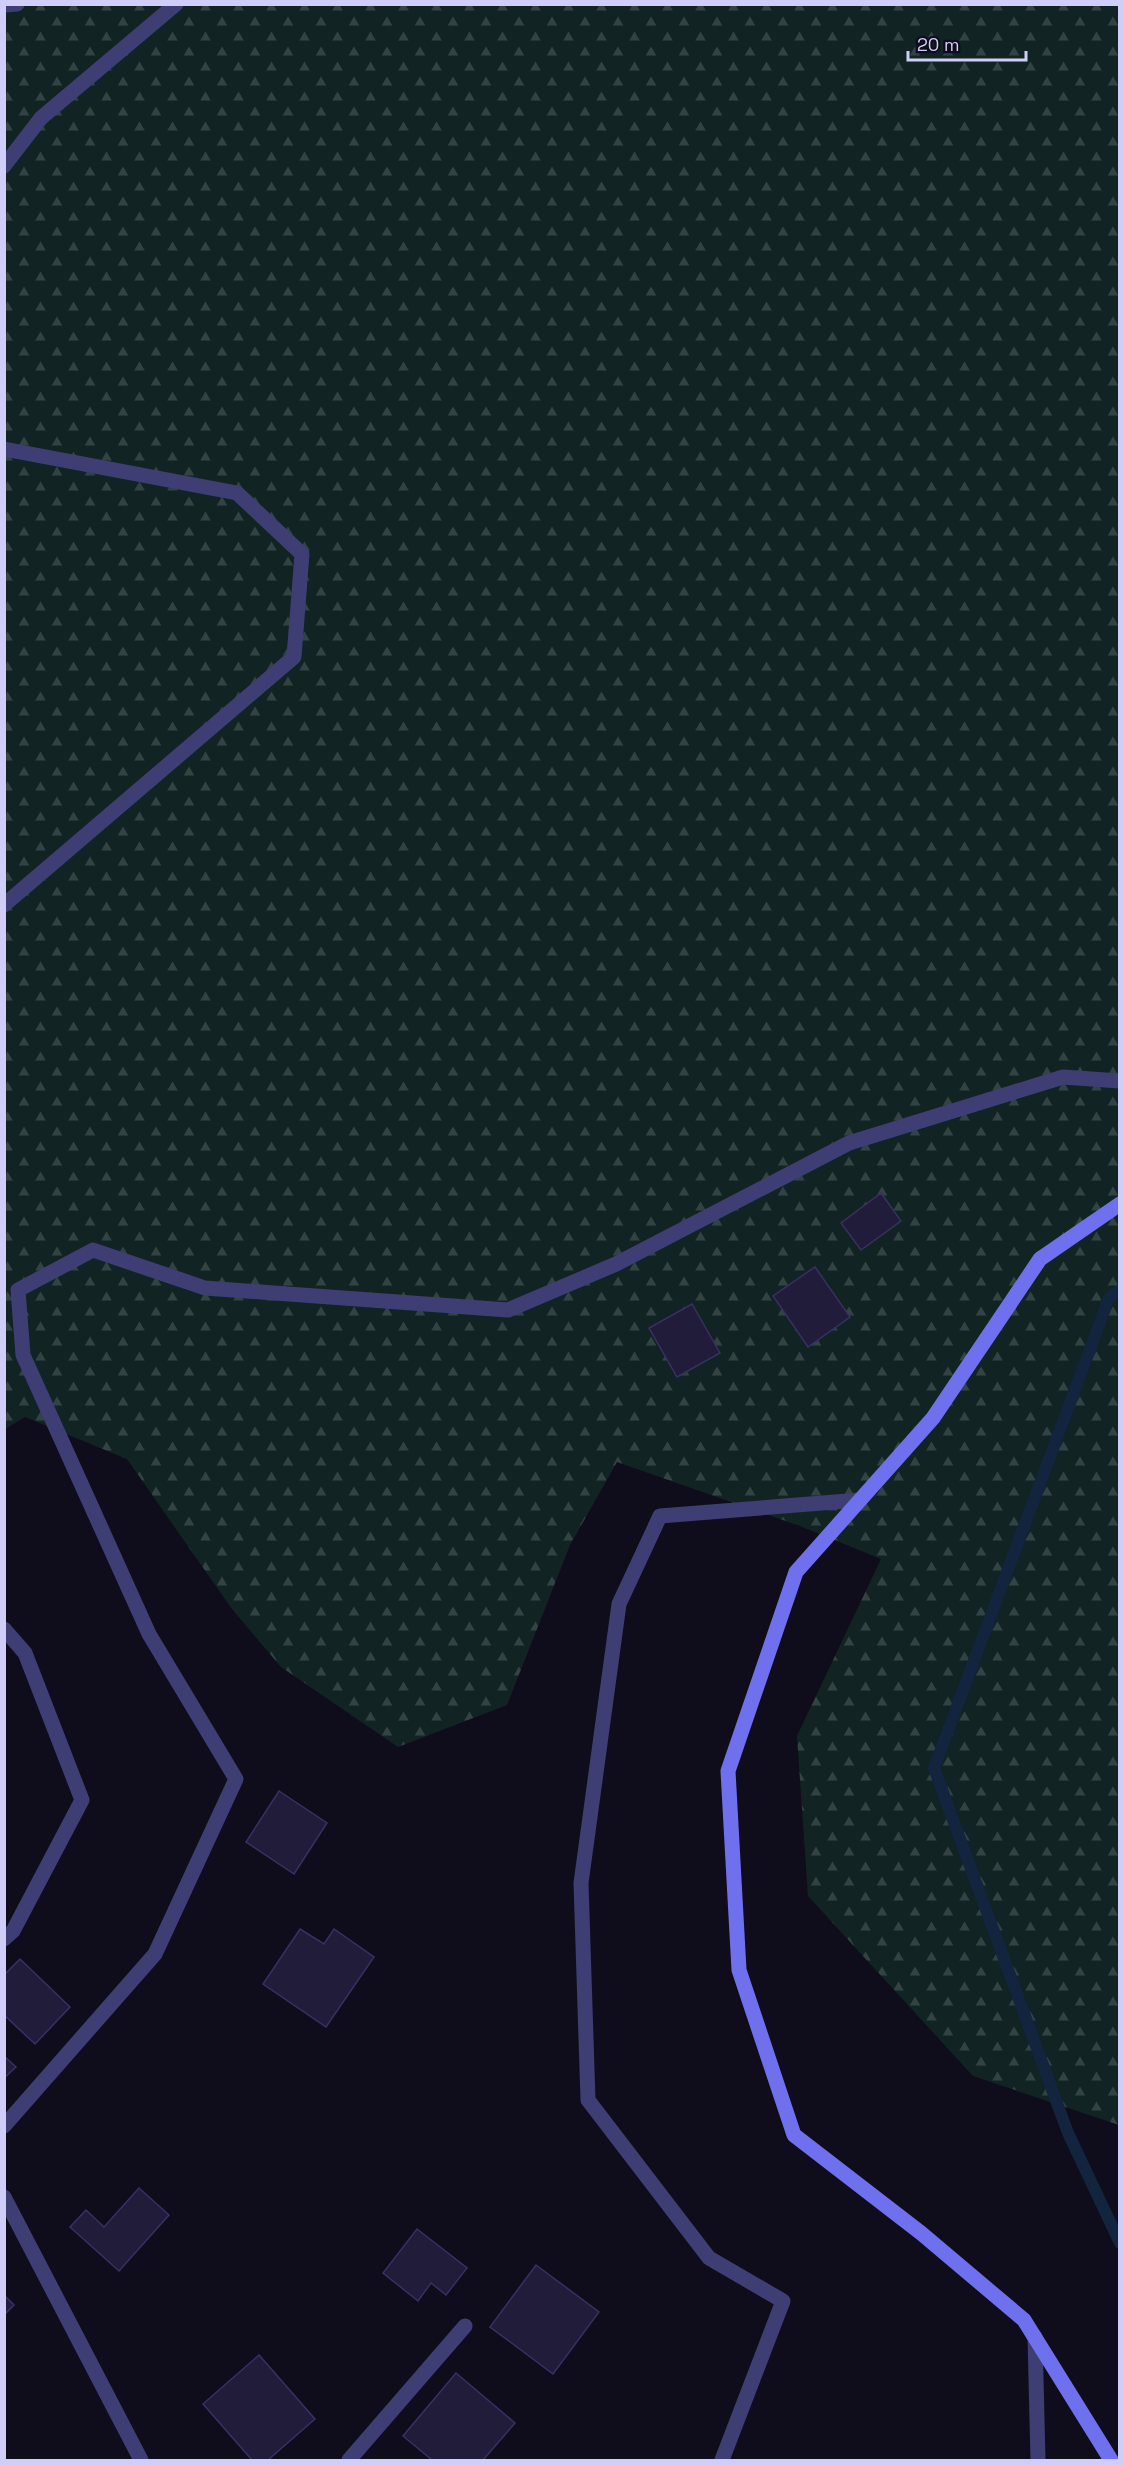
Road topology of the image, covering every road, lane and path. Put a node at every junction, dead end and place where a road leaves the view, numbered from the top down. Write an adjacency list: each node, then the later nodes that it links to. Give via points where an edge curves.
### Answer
1 (17, 4): 3 (street)
2 (176, 4): 4 (street, via 41,118)
3 (4, 5)
4 (4, 166)
5 (4, 449): 6 (street, via 237,493 302,554 294,657)
6 (4, 905)
7 (1119, 1081): 12 (street, via 1063,1077 849,1143 616,1264 508,1310 205,1288 93,1250 18,1290 23,1355 148,1634 236,1779 155,1954)
8 (1119, 1204): 9 (street, via 1040,1259 933,1418)
9 (860, 1500): 15 (street, via 796,1572 728,1771 739,1970 794,2135 1024,2320); 18 (street, via 660,1516 619,1604 581,1883 588,2100 709,2258 783,2301)
10 (4, 1629): 11 (street, via 25,1653 82,1800 13,1930)
11 (4, 1939)
12 (4, 2126)
13 (4, 2198): 16 (street)
14 (465, 2326): 17 (street)
15 (1035, 2337): 19 (street); 20 (street)
16 (141, 2460)
17 (349, 2460)
18 (722, 2460)
19 (1038, 2460)
20 (1111, 2460)

